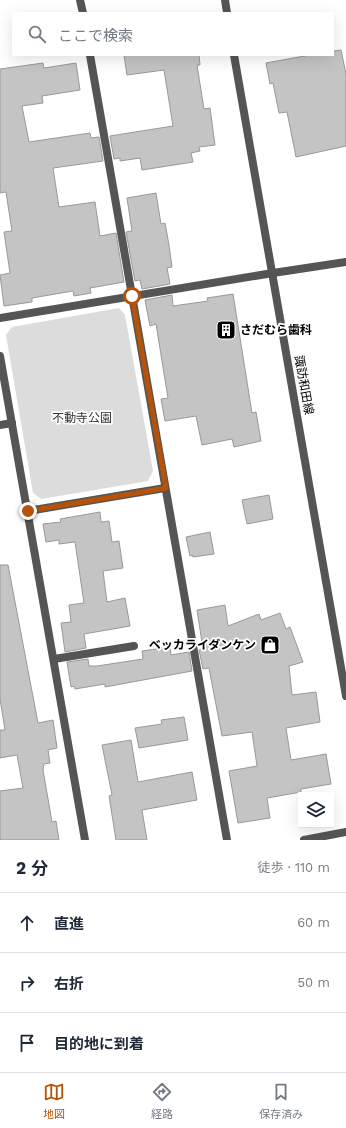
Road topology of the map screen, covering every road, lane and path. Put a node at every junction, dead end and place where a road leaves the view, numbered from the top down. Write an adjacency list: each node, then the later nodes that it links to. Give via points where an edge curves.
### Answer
1 (80, 0): 3 (street)
2 (225, 0): 4 (street)
3 (83, 12)
4 (227, 12)
5 (90, 56): 9 (street)
6 (234, 56): 8 (street, 諏訪和田線)
7 (346, 262): 8 (street)
8 (273, 273): 9 (street); 18 (street, 諏訪和田線)
9 (132, 296): 10 (street); 14 (street)
10 (0, 318)
11 (0, 356): 12 (street)
12 (12, 423): 13 (street); 15 (street)
13 (0, 425)
14 (166, 488): 15 (street); 21 (street)
15 (28, 511): 17 (street)
16 (134, 646): 17 (street)
17 (54, 659): 20 (street)
18 (346, 696)
19 (346, 832): 22 (street)
20 (85, 840)
21 (227, 840)
22 (304, 840)

